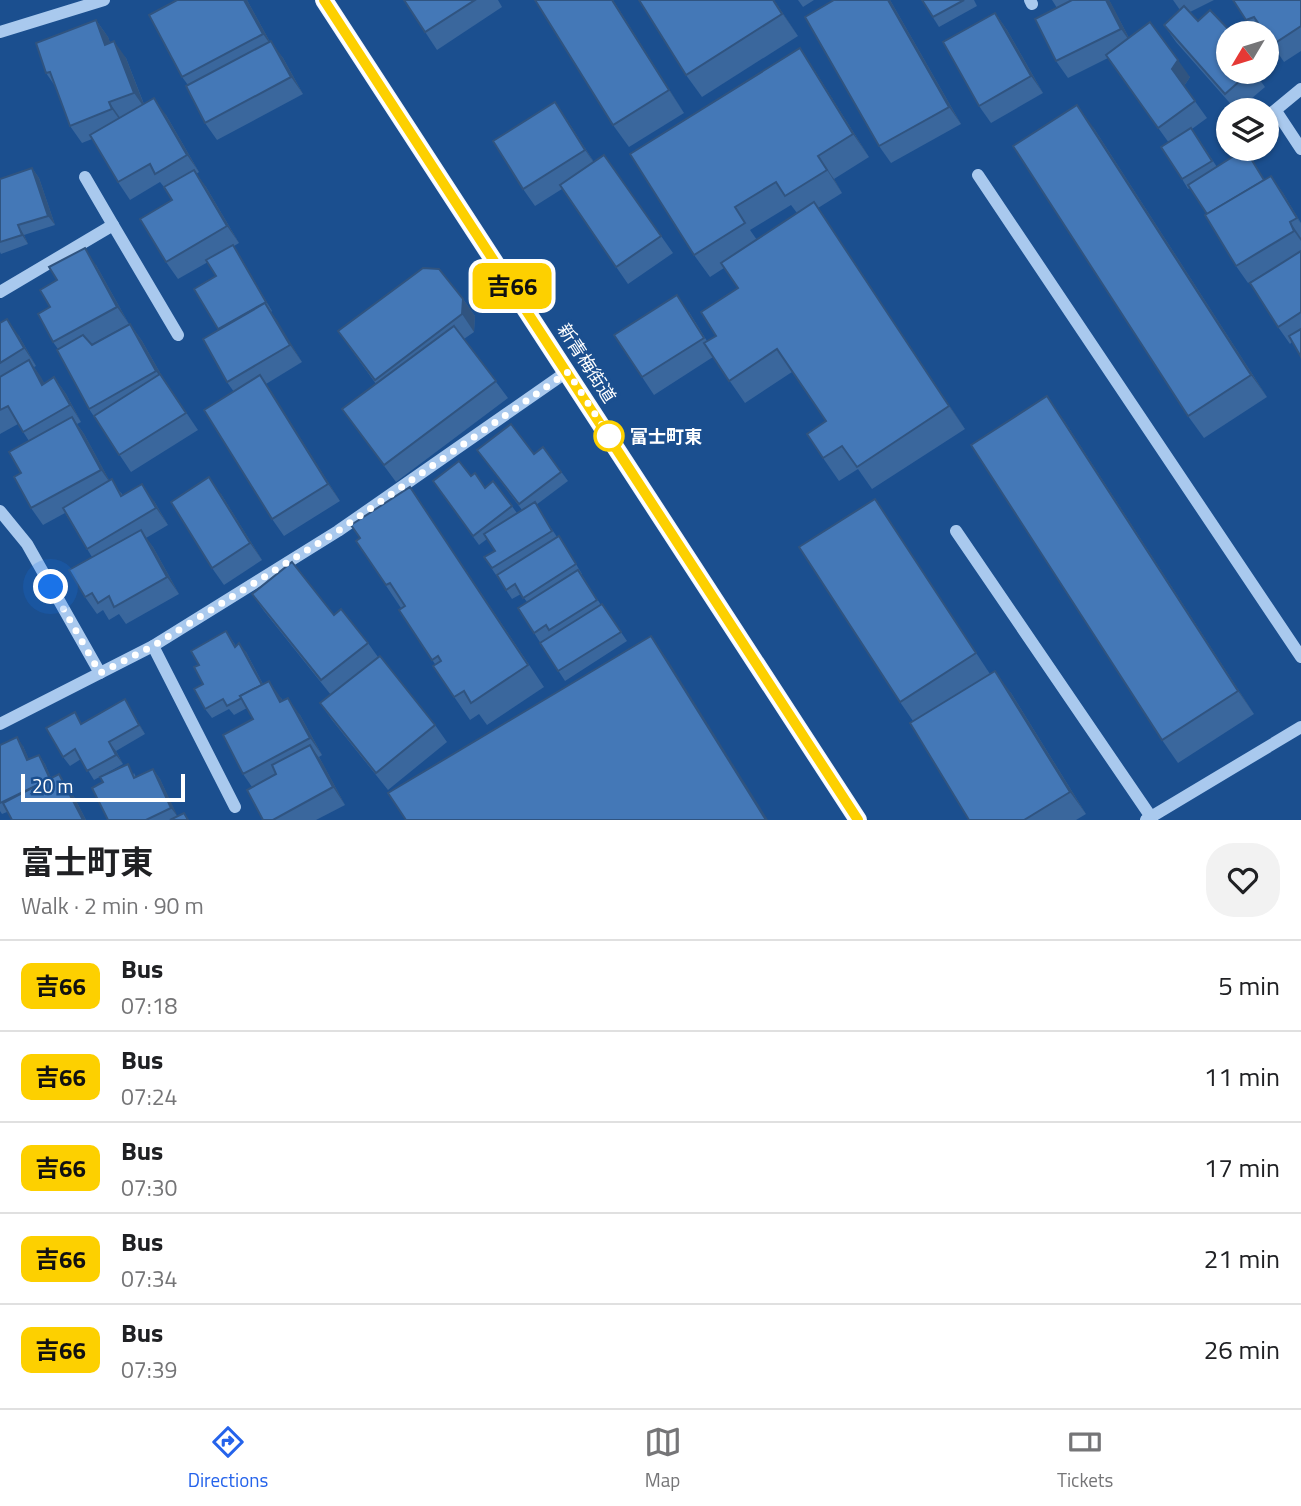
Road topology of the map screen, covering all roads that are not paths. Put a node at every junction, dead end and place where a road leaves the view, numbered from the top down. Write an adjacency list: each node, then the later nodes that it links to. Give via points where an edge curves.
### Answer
1 (104, 0): 3 (street)
2 (324, 0): 13 (main road, 新青梅街道)
3 (0, 32)
4 (1301, 89): 5 (street)
5 (1279, 108)
6 (1279, 122): 7 (street)
7 (1301, 149)
8 (978, 175): 17 (street)
9 (85, 177): 10 (street)
10 (113, 225): 11 (street); 12 (street)
11 (0, 292)
12 (178, 335)
13 (568, 372): 16 (street, via 338,531); 23 (main road, 新青梅街道)
14 (0, 511): 18 (street, via 27,544)
15 (956, 531): 22 (street)
16 (153, 646): 18 (street); 21 (street)
17 (1301, 657)
18 (100, 673): 19 (street)
19 (0, 724)
20 (1301, 727): 22 (street)
21 (235, 807)
22 (1148, 818)
23 (858, 820)

